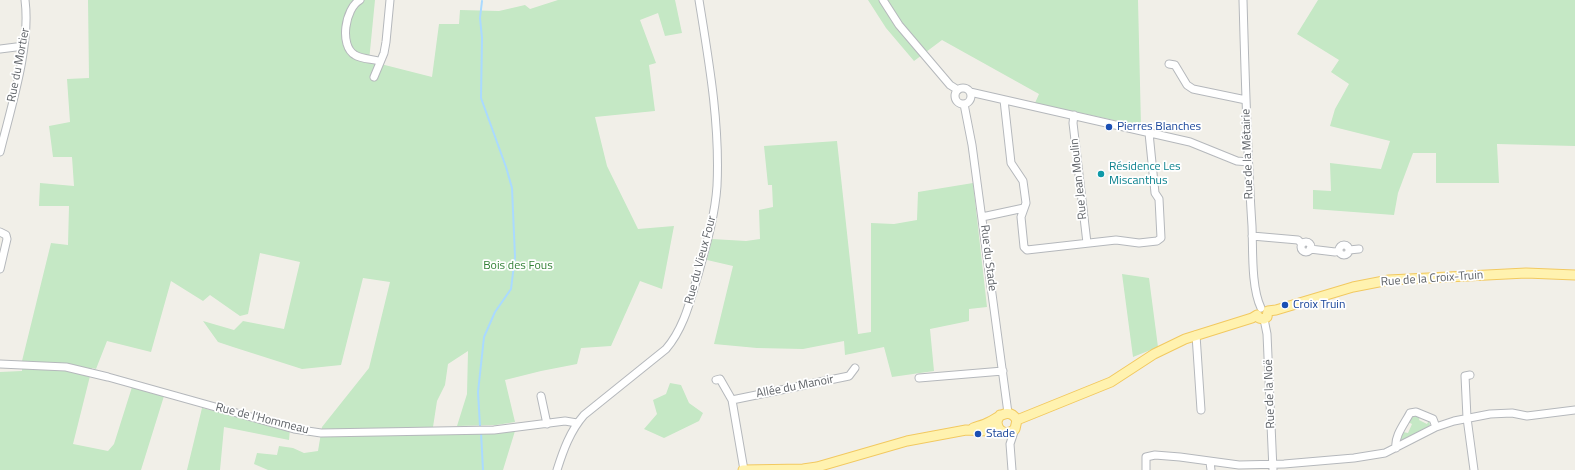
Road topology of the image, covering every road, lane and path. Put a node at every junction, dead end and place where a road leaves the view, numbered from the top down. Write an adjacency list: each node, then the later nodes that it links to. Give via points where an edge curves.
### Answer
1 (25, 0): 7 (street, Rue du Mortier, via 27,22)
2 (360, 0): 9 (street, via 348,17 347,45 356,56)
3 (390, 0): 9 (street, via 386,42)
4 (699, 0): 43 (street, Rue du Vieux Four, via 714,92 717,187 706,245 689,306 675,339 666,349)
5 (883, 0): 12 (street, via 899,25 950,85)
6 (1243, 0): 15 (street, Rue de la Métairie)
7 (24, 46): 8 (street); 19 (street, Rue du Mortier)
8 (0, 49)
9 (379, 61): 11 (street)
10 (1169, 64): 15 (street, via 1174,65 1187,85 1193,89)
11 (374, 77)
12 (958, 90): 13 (street, via 964,88); 16 (street, via 955,94 956,99)
13 (970, 92): 14 (street); 16 (street, via 970,100)
14 (1004, 100): 17 (street); 21 (street, via 1011,163 1023,181 1026,203)
15 (1246, 100): 20 (street, Rue de la Métairie)
16 (964, 104): 22 (street, Rue du Stade)
17 (1074, 115): 18 (street); 25 (street, Rue Jean Moulin)
18 (1149, 132): 20 (street, via 1190,142 1237,161); 25 (street, via 1155,193 1159,199 1161,238 1157,241 1139,243 1116,240)
19 (0, 152)
20 (1248, 162): 24 (street, Rue de la Métairie)
21 (1024, 208): 22 (street); 25 (street, via 1021,217 1024,247 1027,250)
22 (982, 217): 33 (street, Rue du Stade)
23 (0, 232): 27 (street, via 6,235 7,239)
24 (1252, 236): 26 (street, via 1298,240 1302,244 1309,243 1310,249 1335,252 1344,245 1349,250); 29 (street, Rue de la Métairie, via 1256,289)
25 (1086, 244)
26 (1359, 249)
27 (0, 269)
28 (1575, 275): 29 (main road, Rue de la Croix-Truin, via 1526,273 1389,280 1353,287)
29 (1262, 313): 30 (main road, Rue de la Croix-Truin); 52 (street, Rue de la Noë, via 1267,334)
30 (1196, 334): 39 (street); 45 (main road, Rue de la Croix-Truin, via 1154,354 1111,382)
31 (0, 364): 44 (street, Rue de l'Hommeau, via 66,367 294,429 321,432 494,430)
32 (855, 368): 38 (street, Allée du Manoir, via 849,376)
33 (1003, 371): 35 (street); 41 (street, Rue du Stade)
34 (1470, 375): 42 (street, via 1465,376)
35 (919, 378)
36 (716, 380): 38 (street, via 720,379)
37 (541, 396): 44 (street)
38 (732, 400): 54 (street)
39 (1201, 410)
40 (1575, 410): 42 (street, via 1527,416 1512,413)
41 (1004, 414): 45 (main road, via 1012,414); 47 (main road, via 987,424); 48 (main road, via 997,421)
42 (1466, 418): 46 (street); 59 (street)
43 (577, 423): 44 (street, Rue de l'Hommeau, via 565,421); 53 (street, Rue du Vieux Four)
44 (547, 424)
45 (1016, 424): 48 (main road, via 1012,432); 49 (street)
46 (1436, 427): 50 (street); 50 (street, via 1433,419 1416,412 1410,413 1399,433)
47 (966, 430): 48 (main road); 55 (main road, via 907,441 817,467)
48 (1001, 430): 49 (street)
49 (1010, 444): 56 (street)
50 (1396, 448): 52 (street, via 1375,455)
51 (1210, 462): 52 (street); 57 (street, via 1155,455 1146,457); 58 (street)
52 (1273, 466)
53 (557, 470)
54 (744, 470): 55 (main road)
55 (783, 470)
56 (1012, 470)
57 (1146, 470)
58 (1211, 470)
59 (1474, 470)

